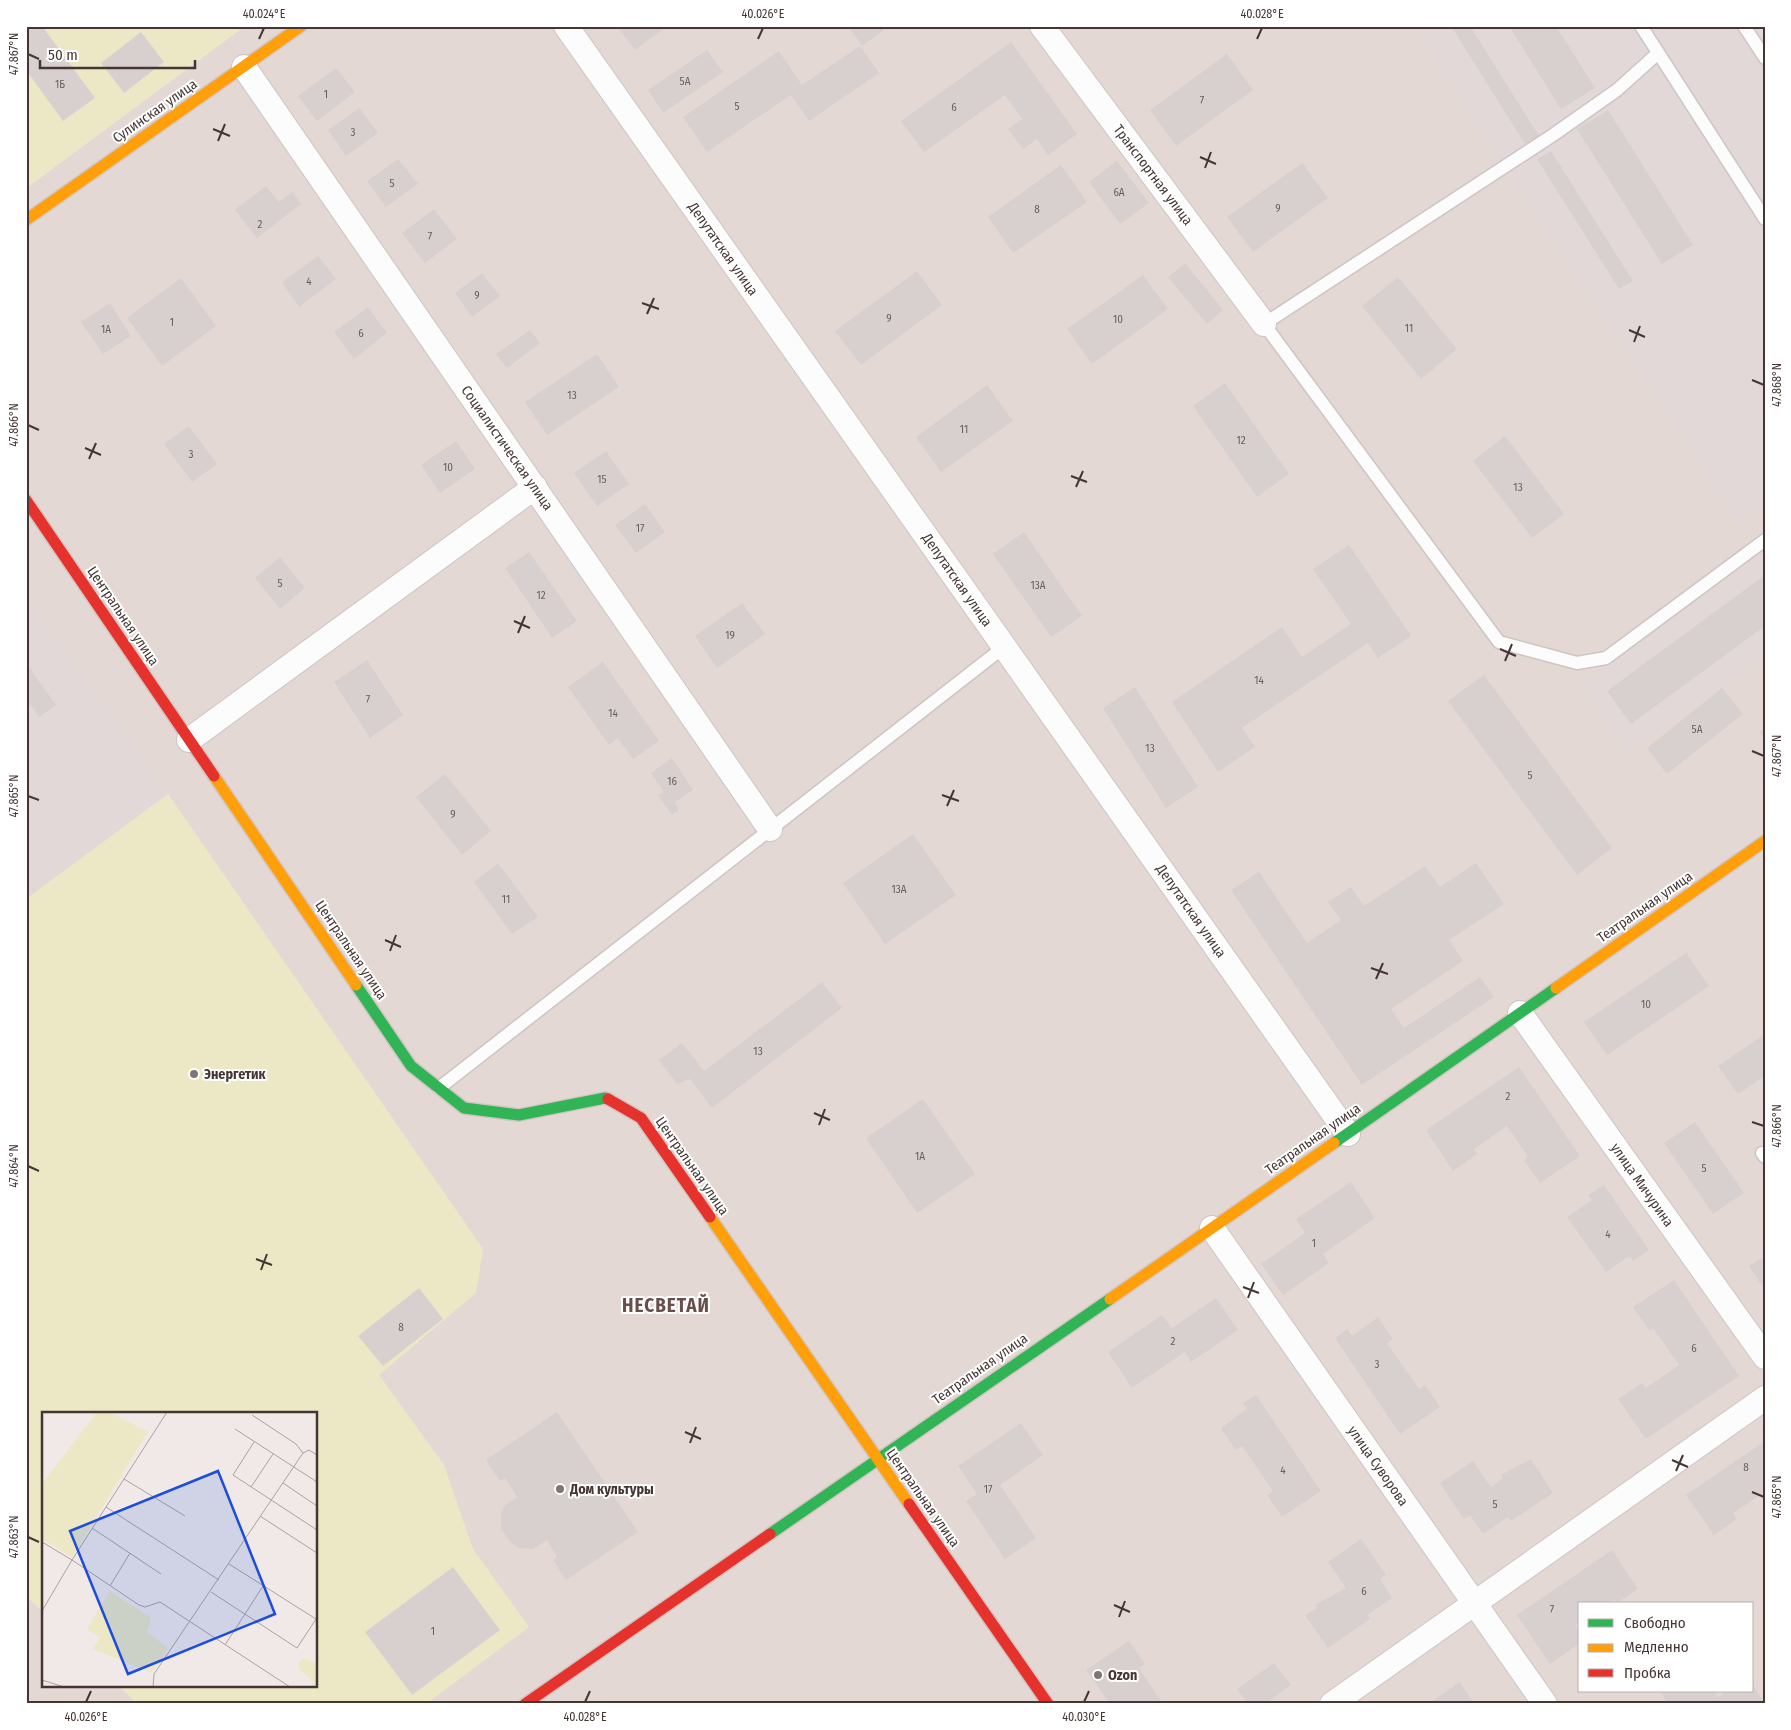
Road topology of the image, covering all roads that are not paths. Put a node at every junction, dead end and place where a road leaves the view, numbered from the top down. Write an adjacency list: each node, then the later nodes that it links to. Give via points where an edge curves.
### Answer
1 (301, 26): 8 (main road, Сулинская улица)
2 (566, 26): 15 (street, Депутатская улица)
3 (1042, 26): 11 (street, Транспортная улица)
4 (1641, 26): 6 (lane)
5 (1744, 26): 7 (lane)
6 (1657, 54): 9 (lane); 11 (lane, via 1617,90 1553,134)
7 (1765, 58)
8 (244, 67): 10 (main road, Сулинская улица); 12 (street, Социалистическая улица)
9 (1765, 219)
10 (26, 220)
11 (1264, 324): 14 (lane, via 1499,642 1577,663 1606,658)
12 (535, 487): 16 (street); 17 (street, Социалистическая улица)
13 (26, 500): 16 (main road, Центральная улица)
14 (1765, 540)
15 (1004, 647): 17 (lane); 21 (street, Депутатская улица)
16 (189, 740): 20 (main road, Центральная улица, via 411,1066)
17 (770, 829): 20 (lane)
18 (1765, 841): 19 (main road, Театральная улица)
19 (1520, 1013): 21 (main road, Театральная улица); 23 (street, улица Мичурина)
20 (439, 1088): 25 (main road, Центральная улица, via 464,1108 519,1115 605,1098 641,1118)
21 (1348, 1134): 22 (main road, Театральная улица)
22 (1212, 1228): 25 (main road, Театральная улица); 26 (street, улица Суворова)
23 (1765, 1357)
24 (1765, 1398): 26 (street)
25 (877, 1459): 27 (main road, Театральная улица); 28 (main road, Центральная улица)
26 (1475, 1603): 29 (street); 30 (street, улица Суворова)
27 (525, 1704)
28 (1048, 1704)
29 (1332, 1704)
30 (1546, 1704)

